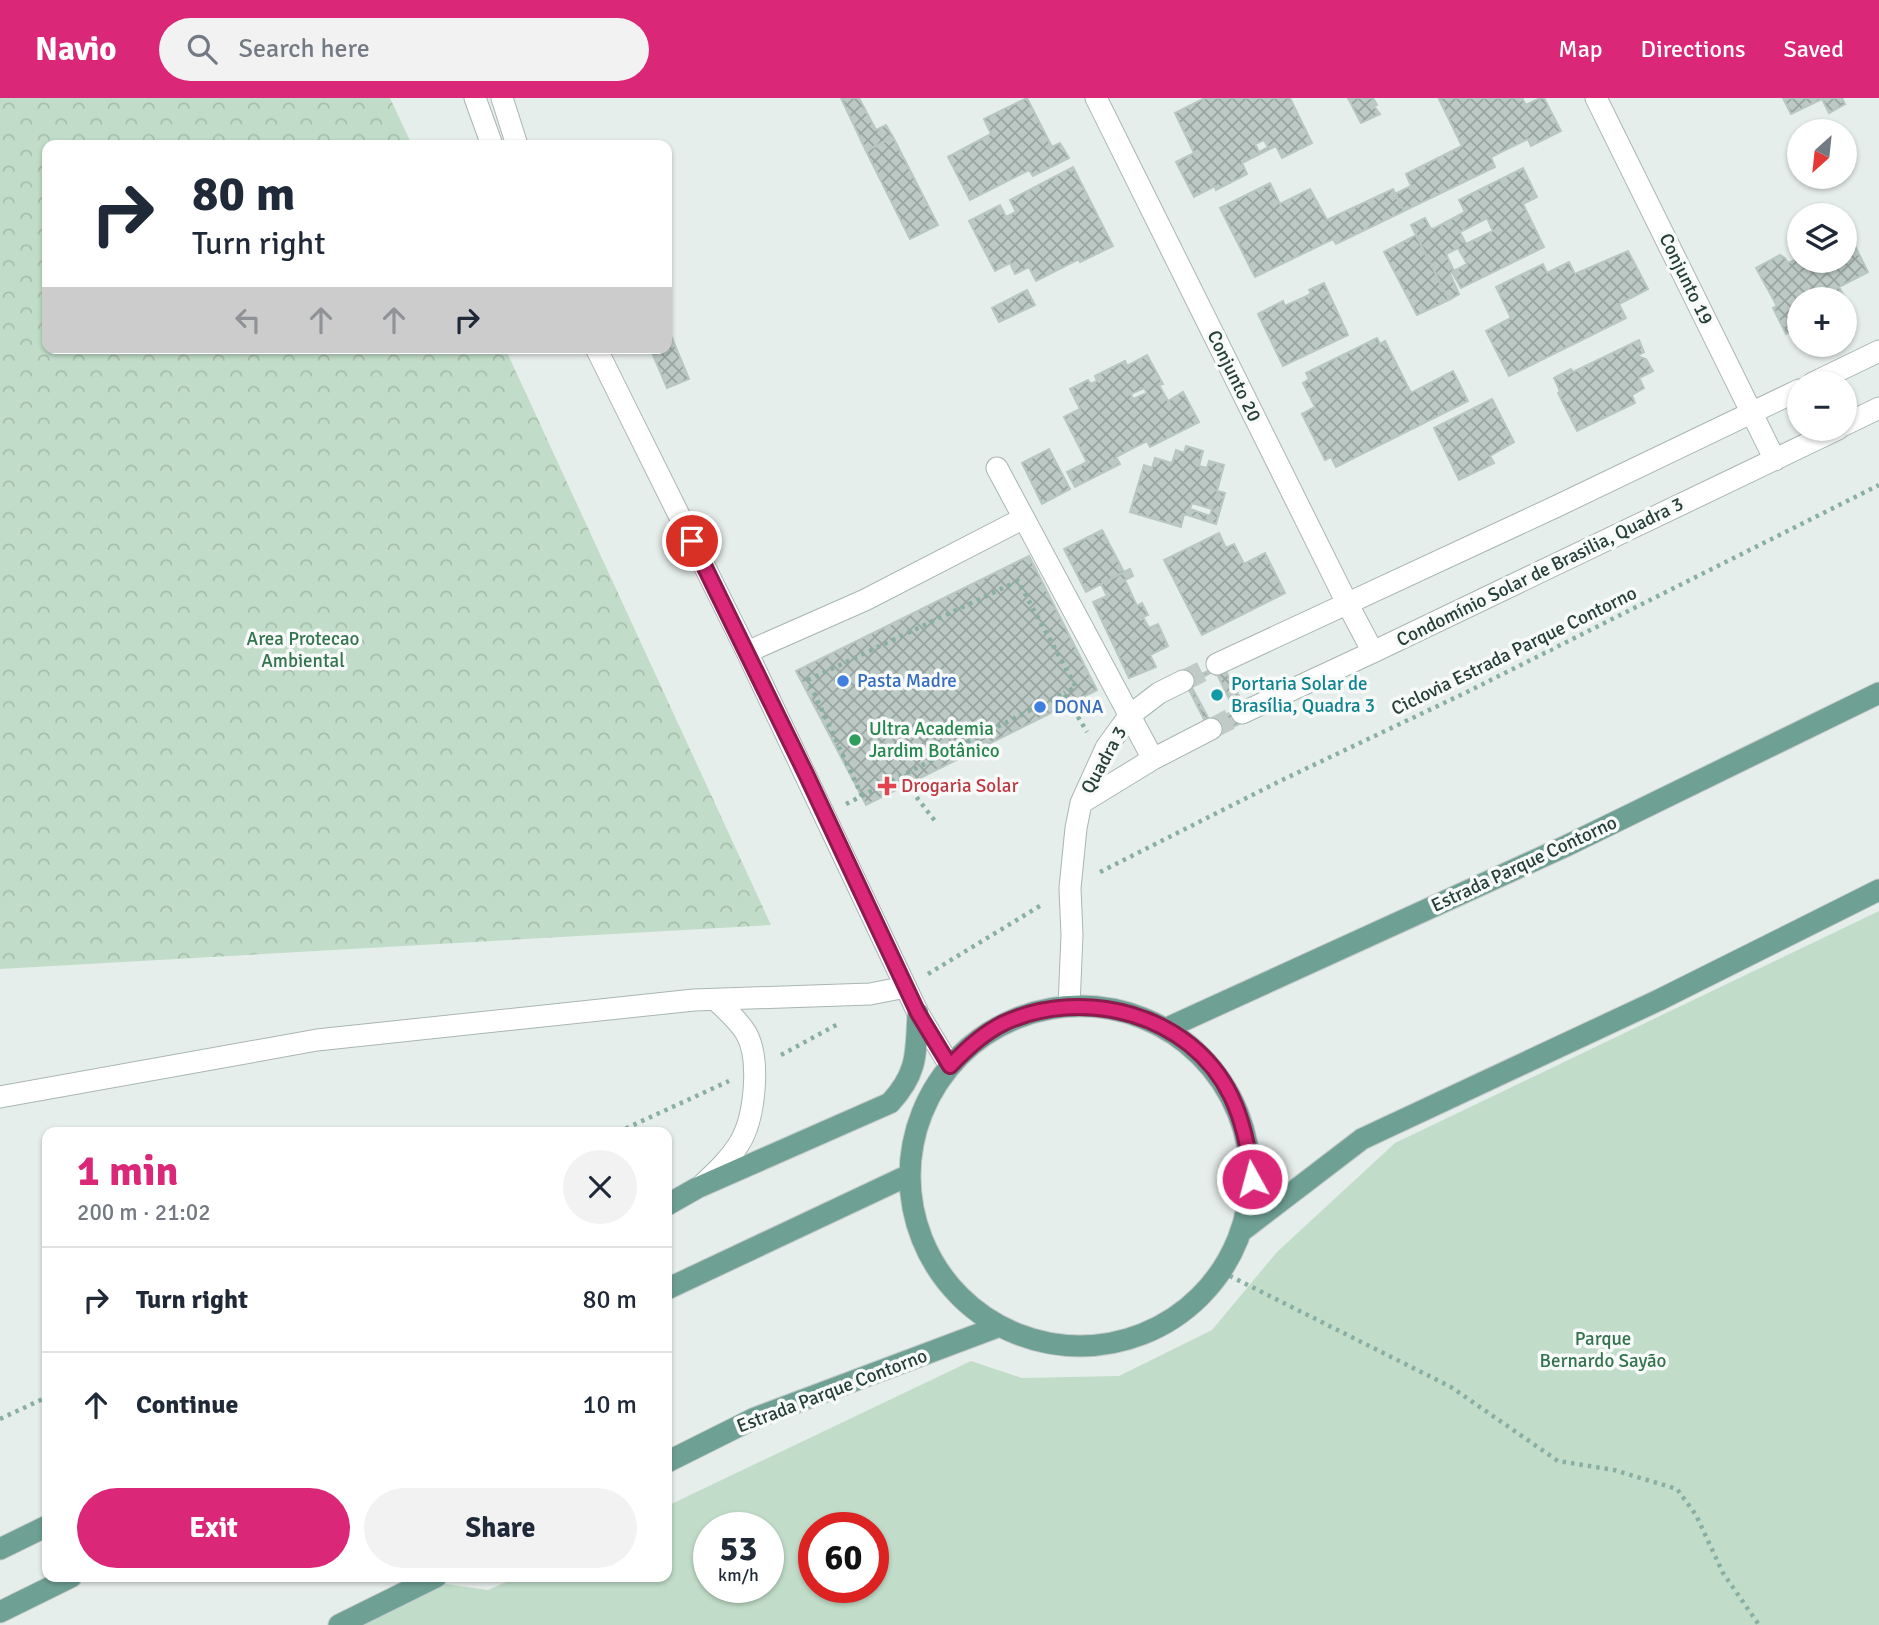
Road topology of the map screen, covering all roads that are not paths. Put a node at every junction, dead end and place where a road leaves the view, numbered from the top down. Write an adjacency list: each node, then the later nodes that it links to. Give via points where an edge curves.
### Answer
1 (475, 98): 5 (street)
2 (502, 98): 6 (street)
3 (1096, 98): 18 (street, Conjunto 20)
4 (1596, 98): 12 (street, Conjunto 19)
5 (490, 140)
6 (515, 140)
7 (1879, 351): 9 (street)
8 (599, 354): 19 (street)
9 (1838, 371)
10 (1787, 396): 12 (street)
11 (1879, 408): 13 (street)
12 (1752, 413): 15 (street, Conjunto 19); 18 (street)
13 (1857, 419)
14 (1814, 441): 15 (street, Condomínio Solar de Brasilia, Quadra 3)
15 (1775, 460): 20 (street, Condomínio Solar de Brasilia, Quadra 3)
16 (998, 468): 17 (street)
17 (1024, 518): 19 (street, via 865,600); 25 (street)
18 (1347, 603): 20 (street, Conjunto 20); 21 (street)
19 (747, 652): 30 (street)
20 (1373, 652): 24 (street, Condomínio Solar de Brasilia, Quadra 3)
21 (1217, 664)
22 (1183, 681): 25 (street, Quadra 3)
23 (1879, 693): 34 (main road, Estrada Parque Contorno, via 1566,846)
24 (1242, 713)
25 (1129, 716): 27 (street); 28 (street, Quadra 3, via 1106,748)
26 (1211, 729): 27 (street, Quadra 3)
27 (1153, 759): 28 (street, Quadra 3)
28 (1081, 803): 32 (street, via 1070,888)
29 (1879, 890): 40 (main road, via 1362,1139)
30 (906, 987): 31 (street, via 870,994); 33 (street)
31 (716, 1000): 36 (street, via 317,1040); 38 (street, via 746,1033 756,1068 753,1103 741,1142 723,1166)
32 (1069, 1006): 34 (main road, via 1102,1007); 35 (main road, via 1003,1024 974,1042)
33 (918, 1013): 35 (street); 38 (main road, via 916,1059 905,1087 890,1103)
34 (1165, 1029): 40 (main road, via 1213,1069 1242,1121 1252,1179)
35 (950, 1066): 37 (main road, via 920,1117)
36 (0, 1097)
37 (909, 1175): 41 (main road); 42 (main road, via 920,1235 934,1262 952,1288)
38 (697, 1188): 39 (main road)
39 (672, 1202)
40 (1243, 1230): 42 (main road, via 1222,1272 1199,1300 1139,1337 1104,1345 1068,1346)
41 (672, 1287)
42 (1000, 1326): 43 (main road, Estrada Parque Contorno, via 755,1418)
43 (672, 1460)
44 (42, 1528): 45 (main road)
45 (0, 1549)
46 (61, 1582): 48 (main road)
47 (426, 1582): 49 (main road)
48 (0, 1612)
49 (339, 1625)

